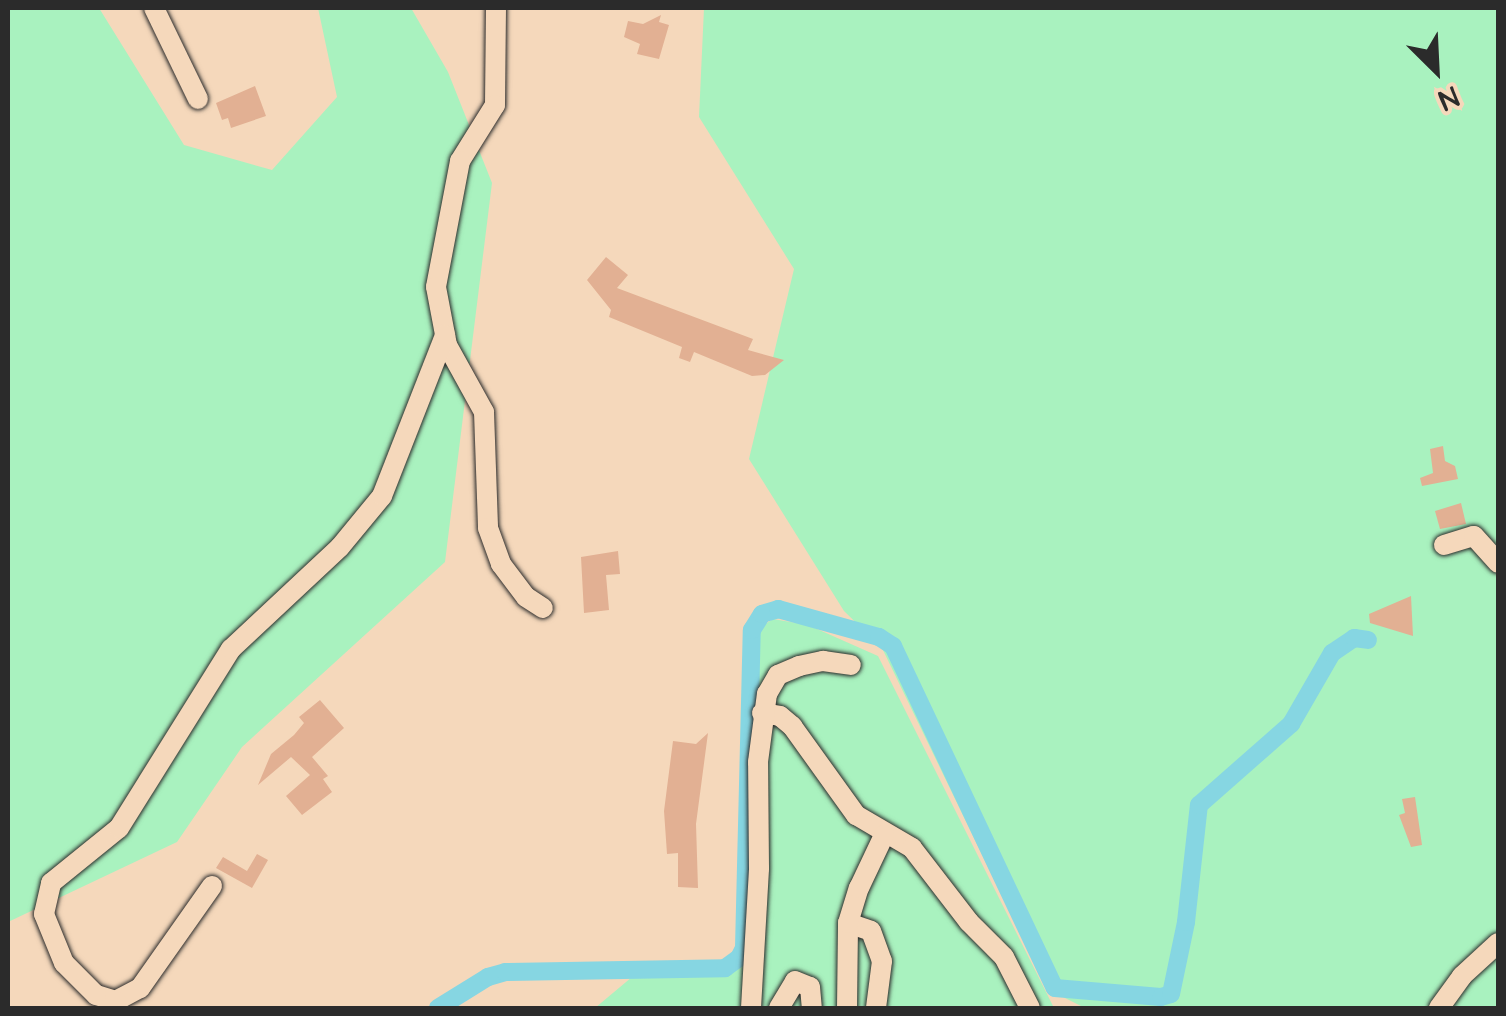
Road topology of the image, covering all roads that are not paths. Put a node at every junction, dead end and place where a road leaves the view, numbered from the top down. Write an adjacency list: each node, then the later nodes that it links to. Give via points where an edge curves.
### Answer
1 (154, 8): 3 (street)
2 (496, 8): 4 (street, via 496,106 460,162 436,287)
3 (198, 100)
4 (445, 335): 7 (street, via 484,412 488,528 501,564); 11 (street, via 382,496 340,547 232,649 119,828 51,883 44,914 64,963 96,995 116,1001 140,988)
5 (1444, 545): 6 (street, via 1474,536)
6 (1498, 563)
7 (543, 608)
8 (851, 664): 9 (street, via 823,661 778,675)
9 (762, 713): 10 (street, via 792,726 844,802); 14 (street)
10 (884, 835): 12 (street); 19 (street, via 912,848 1004,957)
11 (212, 886)
12 (848, 924): 17 (street); 18 (street, via 871,930 882,961)
13 (1498, 943): 20 (street)
14 (751, 1008)
15 (779, 1008): 16 (street, via 789,986 803,981 813,995)
16 (812, 1008)
17 (847, 1008)
18 (876, 1008)
19 (1030, 1008)
20 (1439, 1008)

